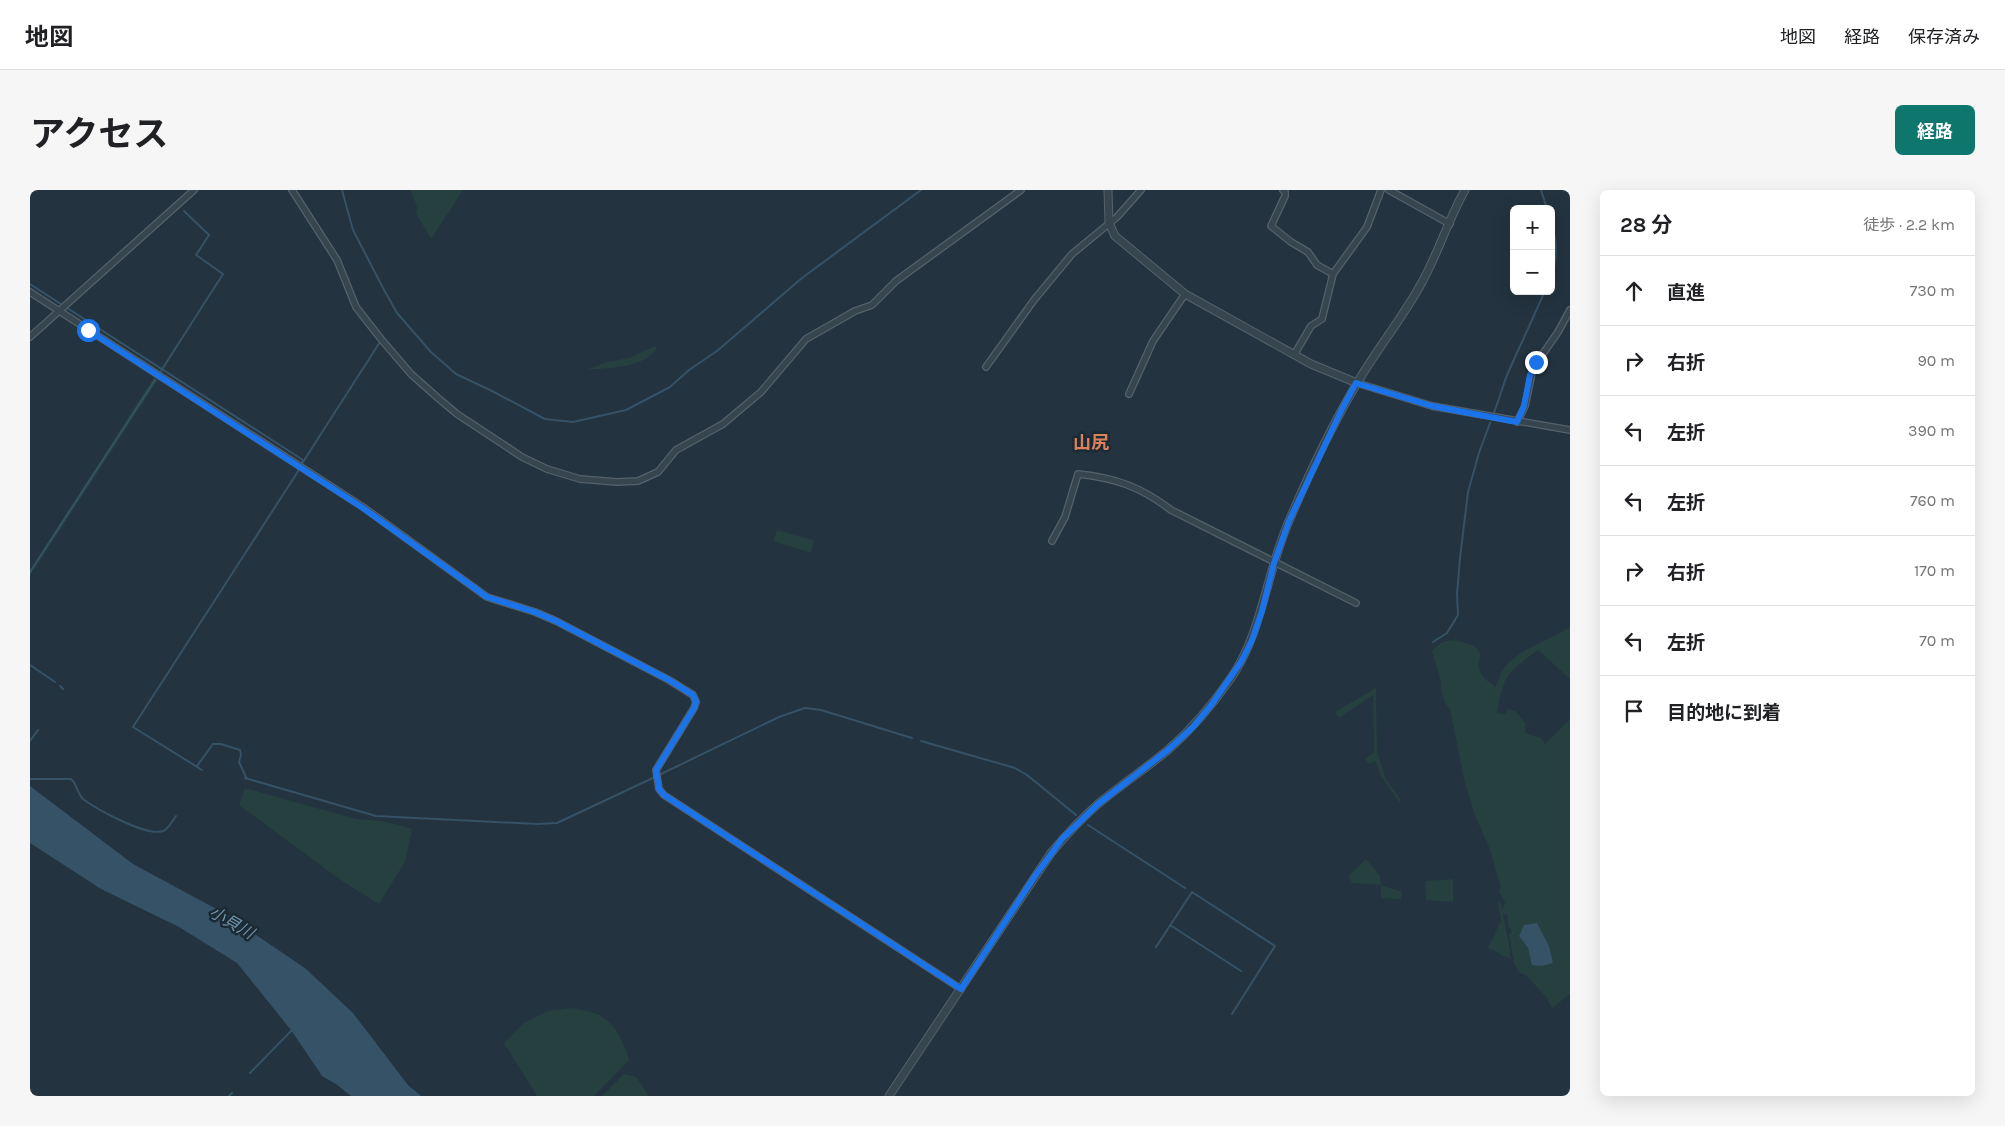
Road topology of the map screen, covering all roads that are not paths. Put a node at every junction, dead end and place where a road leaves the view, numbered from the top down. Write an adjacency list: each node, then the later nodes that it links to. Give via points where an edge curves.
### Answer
1 (194, 190): 15 (street)
2 (292, 190): 3 (street, via 337,260 356,306 411,374 457,414 522,457 563,475 617,482 638,481 658,472 676,450 723,424 761,392 806,339 855,311 872,306 896,281)
3 (1021, 190)
4 (1108, 190): 10 (street)
5 (1142, 190): 10 (street)
6 (1283, 190): 12 (street, via 1285,196 1271,226 1308,252 1317,265)
7 (1381, 190): 12 (street, via 1367,227)
8 (1389, 190): 11 (street)
9 (1465, 190): 11 (street)
10 (1109, 223): 14 (street, via 1118,240); 19 (street, via 1072,254)
11 (1450, 224): 20 (street, via 1420,286)
12 (1333, 274): 18 (street, via 1324,315 1311,326)
13 (30, 292): 15 (street)
14 (1185, 294): 18 (street); 21 (street, via 1152,341)
15 (61, 310): 17 (street); 27 (street, via 370,512 487,597 546,616 693,695 694,708 656,770 656,781 664,795)
16 (1570, 310): 22 (street, via 1533,368)
17 (30, 337)
18 (1294, 355): 20 (street)
19 (986, 366)
20 (1356, 383): 22 (street, via 1432,406); 25 (street, via 1289,521)
21 (1129, 394)
22 (1517, 422): 23 (street)
23 (1570, 430)
24 (1052, 541): 25 (street, via 1065,517 1078,474 1103,477 1131,486)
25 (1274, 563): 26 (street); 27 (street, via 1252,640 1212,704 1168,750 1098,804 1062,839)
26 (1356, 603)
27 (961, 989): 28 (street)
28 (890, 1096)

